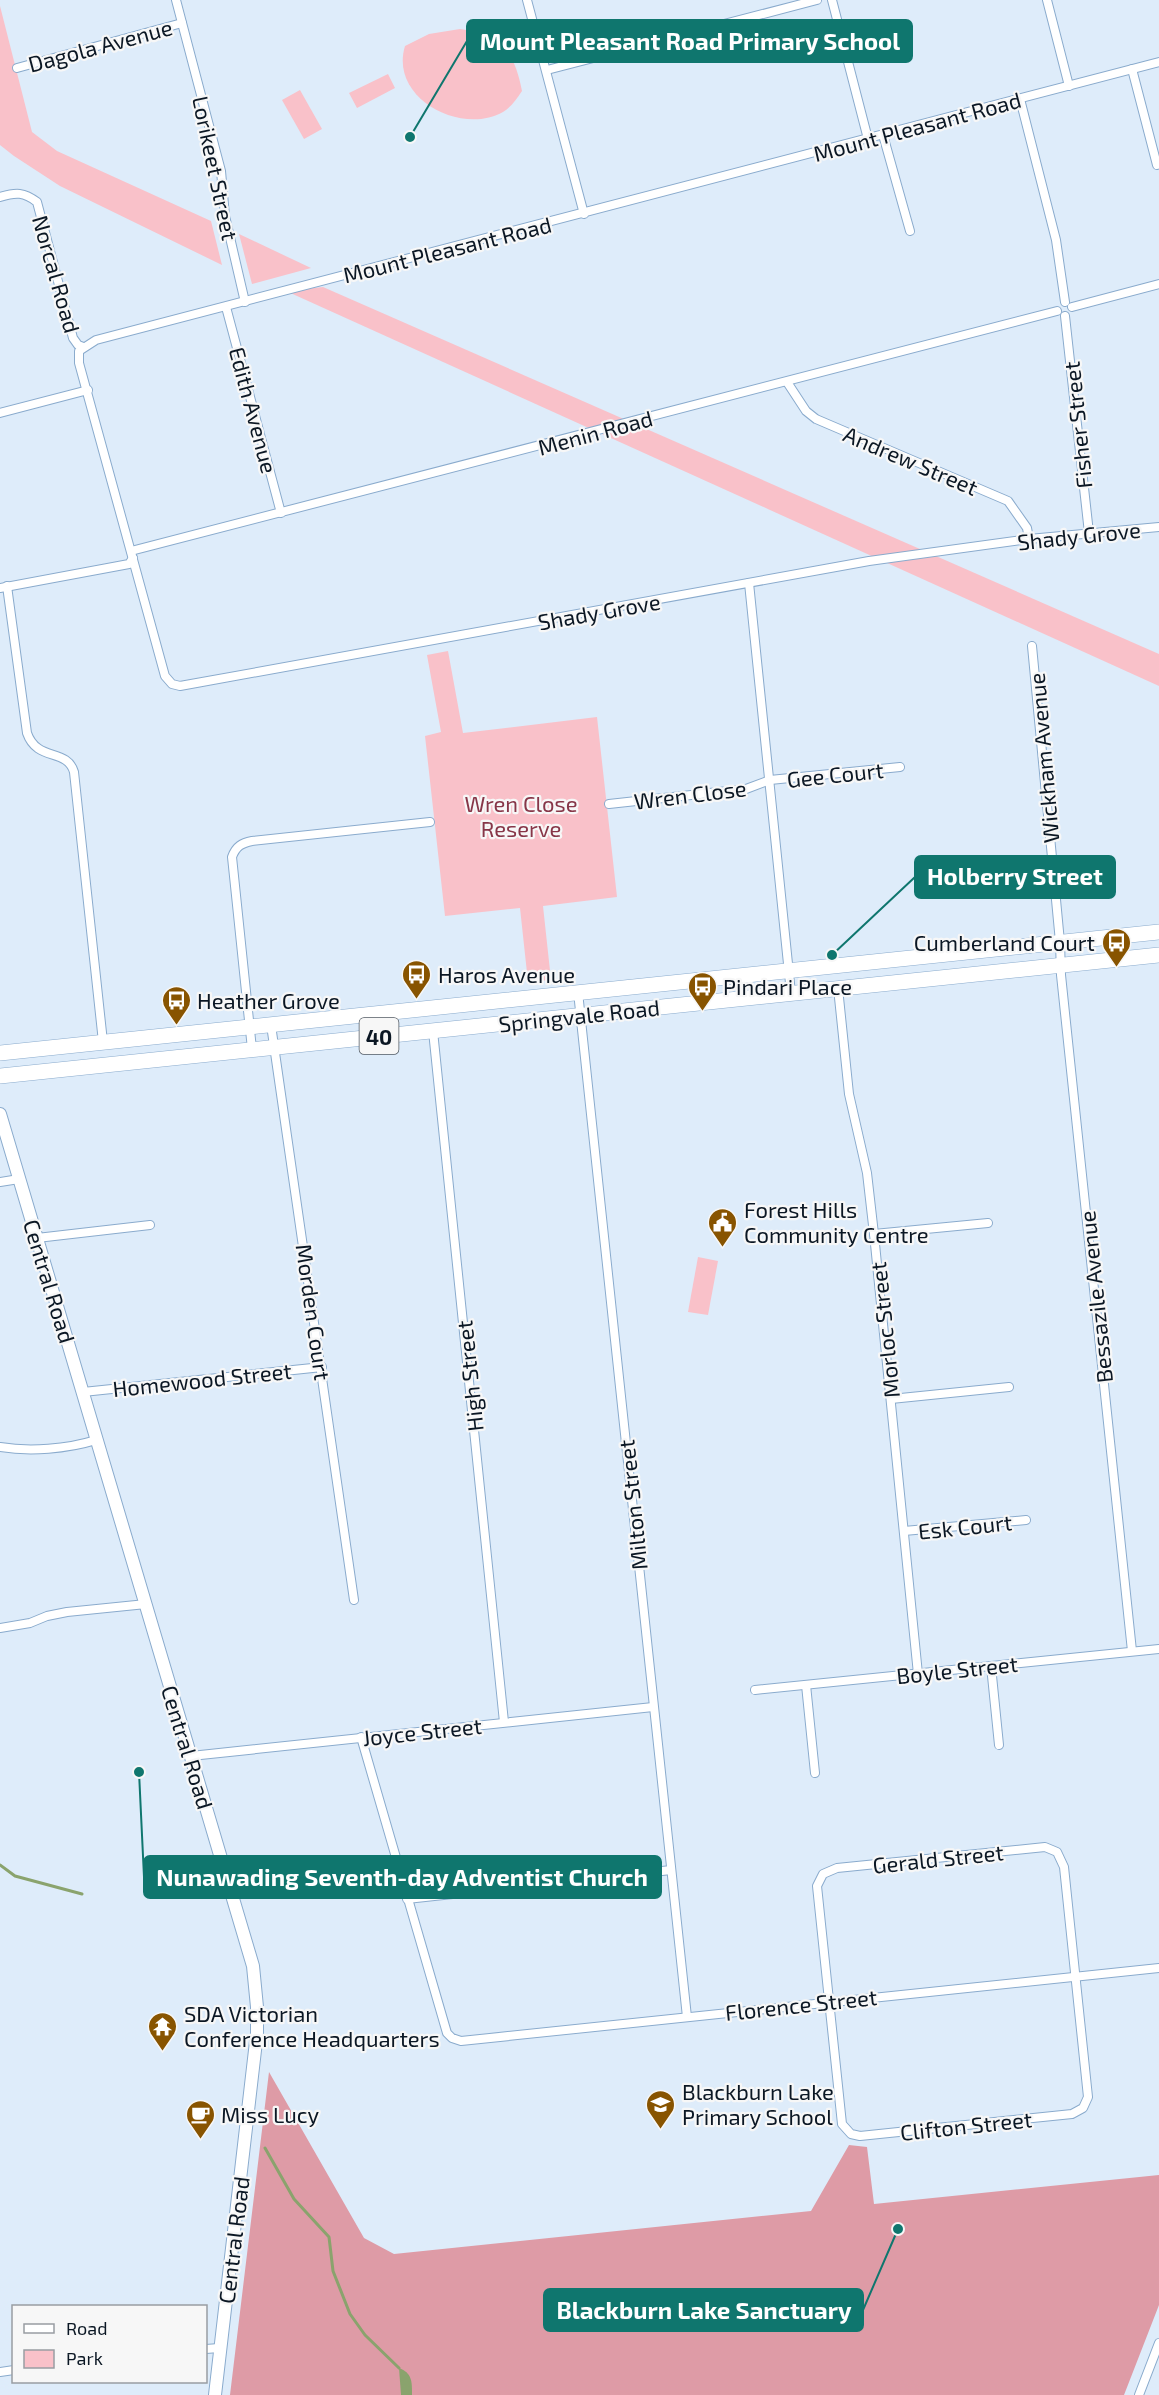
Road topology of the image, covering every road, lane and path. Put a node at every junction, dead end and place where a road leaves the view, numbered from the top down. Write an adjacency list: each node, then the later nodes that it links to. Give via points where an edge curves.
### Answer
1 (176, 0): 6 (street, Lorikeet Street)
2 (527, 0): 10 (street)
3 (817, 0): 10 (street)
4 (832, 0): 14 (street)
5 (1047, 0): 11 (street)
6 (182, 23): 8 (street, Dagola Avenue); 20 (street, Lorikeet Street, via 221,171 225,216)
7 (1159, 62): 9 (street, Mount Pleasant Road)
8 (17, 68)
9 (1132, 69): 11 (street, Mount Pleasant Road); 15 (street)
10 (547, 70): 17 (street)
11 (1069, 86): 12 (street, Mount Pleasant Road)
12 (1020, 99): 13 (street, Mount Pleasant Road); 21 (street, via 1056,240)
13 (883, 135): 14 (street, Mount Pleasant Road); 18 (street)
14 (868, 139): 17 (street, Mount Pleasant Road)
15 (1157, 165)
16 (0, 197): 24 (street, Norcal Road, via 17,192 38,202 73,338)
17 (584, 214): 20 (street, Mount Pleasant Road)
18 (910, 231)
19 (1159, 284): 21 (street)
20 (245, 302): 22 (street, Mount Pleasant Road)
21 (1068, 305): 23 (street, via 1071,313); 23 (street, via 1058,305)
22 (226, 307): 24 (street, Mount Pleasant Road, via 96,340); 28 (street, Edith Avenue)
23 (1061, 314): 25 (street, Menin Road); 30 (street, Fisher Street)
24 (83, 347): 26 (street, via 79,363)
25 (788, 382): 28 (street, Menin Road); 31 (street, Andrew Street, via 806,411 816,419 1008,501 1028,528)
26 (88, 390): 27 (street); 32 (street)
27 (0, 413)
28 (281, 513): 32 (street, Menin Road)
29 (1159, 527): 30 (street, Shady Grove)
30 (1089, 533): 31 (street, Shady Grove)
31 (1029, 540): 33 (street, Shady Grove, via 869,561)
32 (132, 555): 33 (street, Shady Grove, via 165,676 171,684 180,686); 34 (street, via 129,564)
33 (749, 583): 37 (street)
34 (4, 587): 52 (street, via 31,744 66,760 74,772)
35 (1032, 646): 41 (street, Wickham Avenue)
36 (900, 767): 37 (street, Gee Court)
37 (770, 780): 38 (street, Wren Close, via 746,789); 44 (street)
38 (609, 804)
39 (430, 822): 50 (street, via 252,841 235,850 232,857)
40 (1159, 932): 41 (highway, Springvale Road / 40)
41 (1060, 942): 43 (street, Bessazile Avenue); 44 (highway, Springvale Road / 40)
42 (1159, 955): 43 (highway, Springvale Road / 40)
43 (1060, 965): 45 (highway, Springvale Road / 40); 76 (street, Bessazile Avenue)
44 (789, 970): 46 (highway, Springvale Road / 40); 47 (street)
45 (838, 988): 47 (highway, Springvale Road / 40); 62 (street, Morloc Street, via 849,1094 867,1173)
46 (578, 992): 48 (street, Milton Street); 49 (highway, Springvale Road / 40)
47 (791, 993): 48 (highway, Springvale Road / 40)
48 (581, 1015): 51 (highway, Springvale Road / 40); 81 (street, Milton Street)
49 (270, 1024): 50 (highway, Springvale Road / 40); 53 (street, Morden Court)
50 (250, 1027): 52 (highway, Springvale Road / 40); 54 (street)
51 (433, 1030): 53 (highway, Springvale Road / 40); 82 (street, High Street)
52 (103, 1042): 55 (highway, Springvale Road / 40)
53 (274, 1047): 54 (highway, Springvale Road / 40); 64 (street, Morden Court)
54 (252, 1050): 56 (highway, Springvale Road / 40)
55 (0, 1053)
56 (0, 1076)
57 (0, 1114): 58 (street, Central Road)
58 (19, 1179): 59 (street); 63 (street, Central Road)
59 (0, 1182)
60 (988, 1223): 62 (street)
61 (150, 1225): 63 (street)
62 (874, 1234): 67 (street, Morloc Street)
63 (37, 1238): 66 (street, Central Road)
64 (322, 1367): 66 (street, Homewood Street); 72 (street, Morden Court)
65 (1009, 1387): 67 (street)
66 (83, 1392): 68 (street, Central Road)
67 (891, 1399): 71 (street, Morloc Street)
68 (96, 1440): 69 (street, via 36,1448); 73 (street, Central Road)
69 (0, 1447)
70 (1026, 1520): 71 (street, Esk Court)
71 (904, 1531): 78 (street, Morloc Street)
72 (354, 1600)
73 (146, 1604): 74 (street, via 67,1612); 85 (street, Central Road)
74 (0, 1628)
75 (1159, 1649): 76 (street, Boyle Street)
76 (1132, 1652): 77 (street, Boyle Street)
77 (991, 1666): 78 (street, Boyle Street); 84 (street)
78 (918, 1674): 79 (street, Boyle Street)
79 (807, 1685): 80 (street, Boyle Street); 86 (street)
80 (756, 1690)
81 (653, 1707): 82 (street, Joyce Street); 87 (street, Milton Street)
82 (504, 1722): 83 (street, Joyce Street)
83 (361, 1737): 85 (street, Joyce Street); 88 (street)
84 (999, 1745)
85 (191, 1756): 94 (street, Central Road, via 253,1966 257,2007 255,2054)
86 (815, 1773)
87 (671, 1870): 88 (street); 92 (street, Milton Street)
88 (407, 1899): 92 (street, Florence Street, via 447,2033 452,2038 461,2041)
89 (1159, 1968): 90 (street, Florence Street)
90 (1076, 1976): 91 (street, Florence Street); 91 (street, Gerald Street, via 1064,1867 1057,1852 1045,1848 849,1867 823,1874 817,1886); 91 (street, Clifton Street, via 1088,2097 1083,2108 1072,2114 851,2134 842,2124)
91 (829, 2002): 92 (street, Florence Street)
92 (687, 2017)
93 (1159, 2343): 97 (street)
94 (219, 2348): 95 (street); 96 (street, Central Road)
95 (207, 2349)
96 (214, 2395)
97 (1139, 2395)

